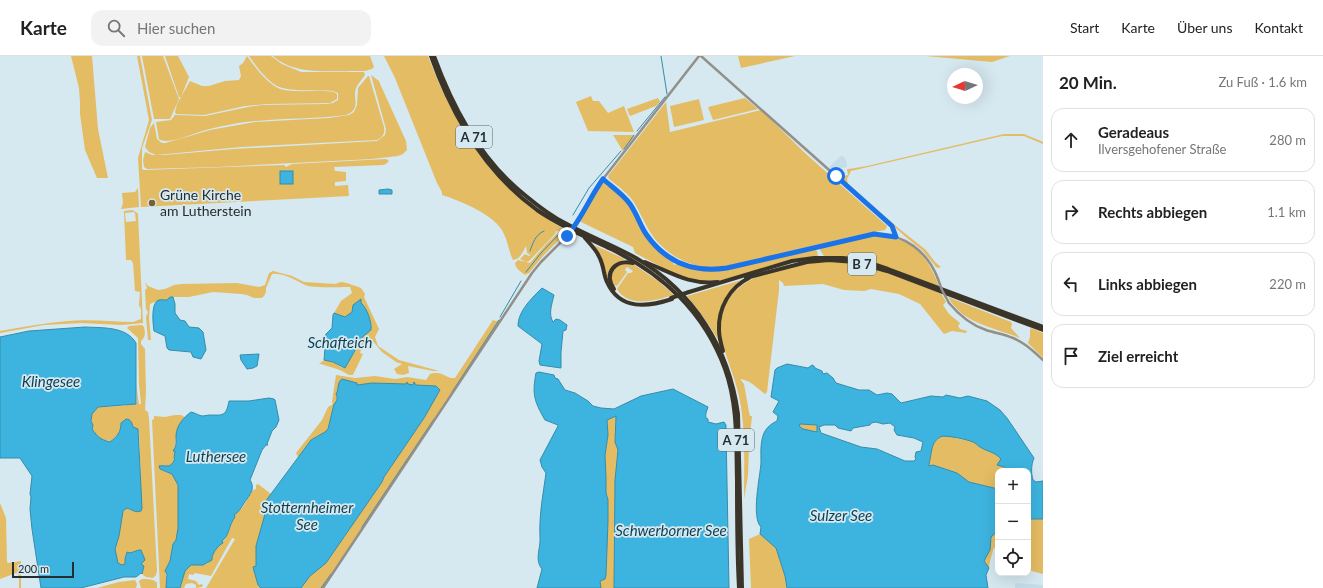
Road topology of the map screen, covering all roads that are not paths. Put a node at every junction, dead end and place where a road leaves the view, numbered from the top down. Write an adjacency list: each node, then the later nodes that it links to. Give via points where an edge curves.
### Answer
1 (430, 56): 5 (highway, A 71, via 456,115 485,160 503,181 528,203)
2 (434, 56): 7 (highway, A 71, via 449,93 470,133 510,182 532,202 558,219)
3 (700, 56): 4 (street); 6 (street, via 892,226)
4 (603, 179): 6 (street, via 630,204 646,234 660,251 678,263 704,270 727,268 874,234); 17 (street, bridge, via 567,236 532,273)
5 (582, 235): 8 (highway, A 71); 12 (highway, via 598,253 607,281 619,297 640,305 651,305)
6 (896, 237): 16 (street, bridge, via 914,245 927,258 949,303 958,313 972,324 1019,341)
7 (635, 258): 10 (highway, via 694,282); 15 (highway, A 71, via 662,276 687,300 705,322)
8 (637, 263): 12 (highway, via 622,262 610,272 610,282 617,292 640,303); 18 (highway, A 71, via 660,278 693,312 716,348 728,378 736,431)
9 (757, 275): 11 (highway); 14 (highway, B 7, via 807,262 855,262 887,271); 15 (highway, via 735,288 723,307 719,331)
10 (728, 280): 11 (highway); 13 (highway, B 7, via 806,259 848,258 872,263)
11 (690, 293): 12 (highway, bridge)
12 (672, 298)
13 (1043, 327)
14 (1043, 330)
15 (725, 360): 19 (highway, A 71, via 735,392 739,419)
16 (1043, 360)
17 (323, 588)
18 (739, 588)
19 (742, 588)

